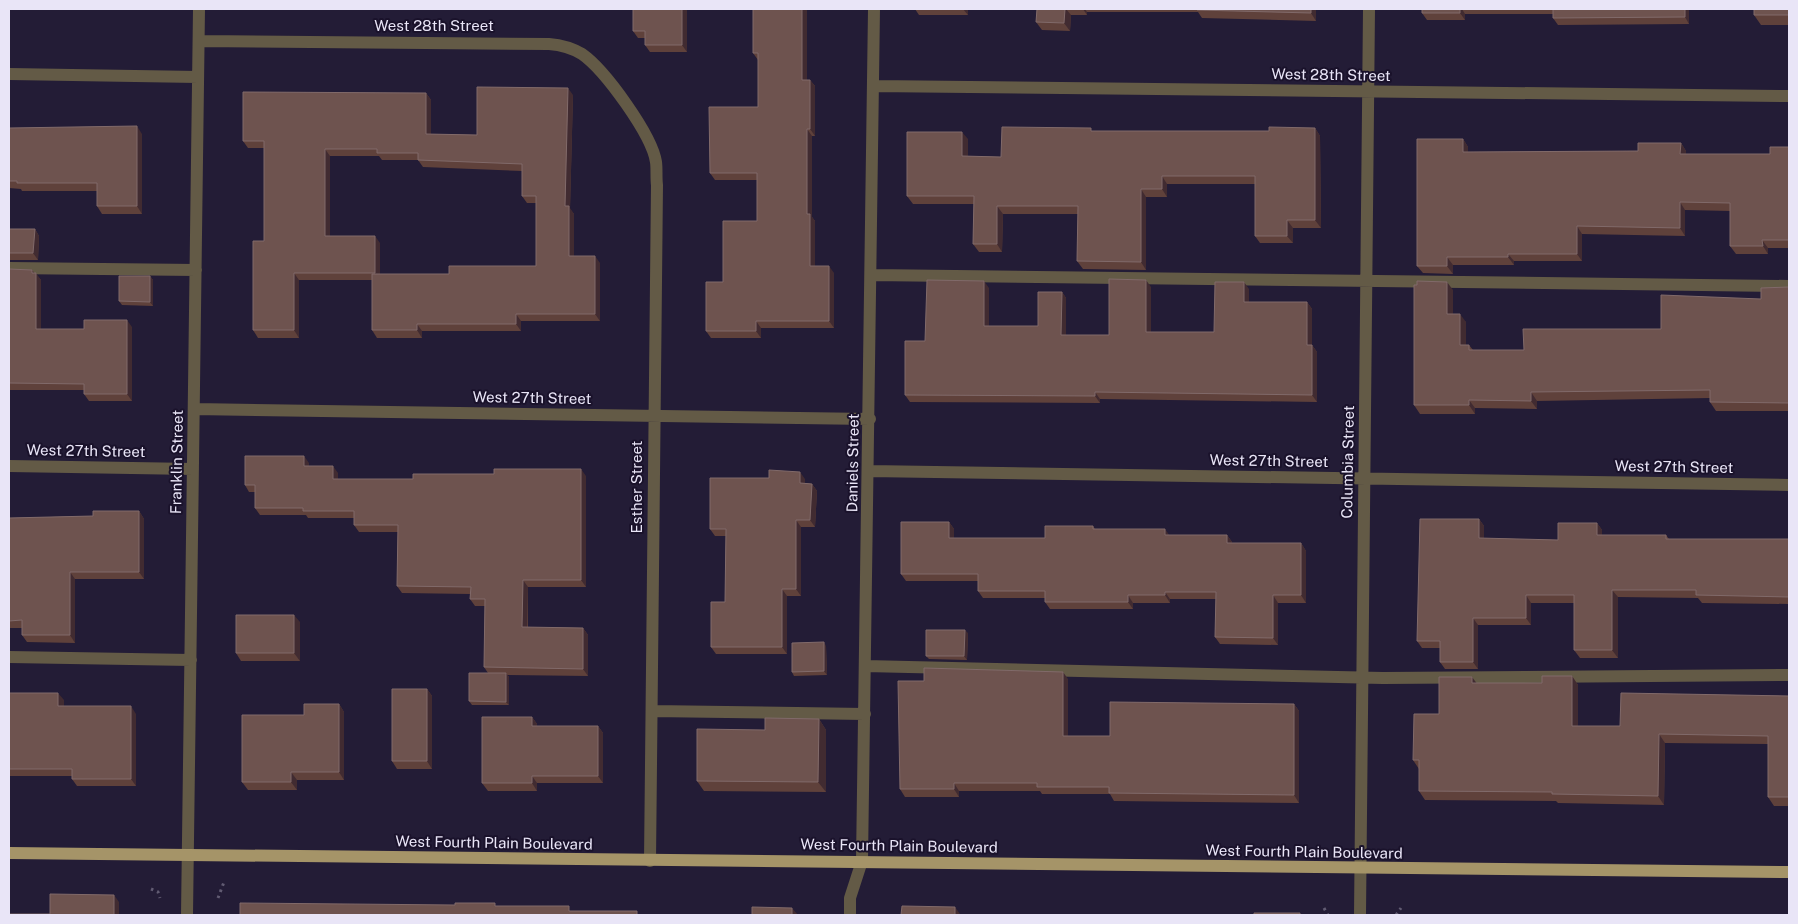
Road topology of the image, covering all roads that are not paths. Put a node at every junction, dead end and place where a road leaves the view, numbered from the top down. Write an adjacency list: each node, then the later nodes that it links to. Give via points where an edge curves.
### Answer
1 (199, 9): 4 (street, Franklin Street)
2 (874, 9): 7 (street, Daniels Street)
3 (1369, 9): 8 (street, Columbia Street)
4 (198, 41): 6 (street, Franklin Street); 10 (street, West 28th Street, via 565,46 582,54 594,65)
5 (9, 74): 6 (street)
6 (198, 77): 12 (street, Franklin Street)
7 (873, 86): 8 (street, West 28th Street); 13 (street, Daniels Street)
8 (1368, 92): 9 (street, West 28th Street); 14 (street, Columbia Street)
9 (1789, 96)
10 (636, 118): 17 (street, Esther Street, via 649,140 656,161)
11 (9, 268): 12 (street)
12 (196, 270): 16 (street, Franklin Street)
13 (871, 275): 14 (street); 18 (street, Daniels Street)
14 (1366, 281): 15 (street); 22 (street, Columbia Street)
15 (1789, 286)
16 (194, 409): 17 (street, West 27th Street); 20 (street, Franklin Street)
17 (653, 416): 18 (street, West 27th Street); 29 (street, Esther Street)
18 (870, 419): 21 (street, Daniels Street)
19 (9, 466): 20 (street, West 27th Street)
20 (193, 469): 25 (street, Franklin Street)
21 (869, 471): 22 (street, West 27th Street); 26 (street, Daniels Street)
22 (1364, 478): 23 (street, West 27th Street); 28 (street, Columbia Street)
23 (1789, 485)
24 (9, 657): 25 (street)
25 (191, 660): 32 (street, Franklin Street)
26 (865, 666): 28 (street); 30 (street, Daniels Street)
27 (1789, 675): 28 (street)
28 (1362, 678): 35 (street, Columbia Street)
29 (652, 711): 30 (street); 33 (street, Esther Street)
30 (864, 714): 34 (street, Daniels Street)
31 (9, 853): 32 (main road, West Fourth Plain Boulevard)
32 (187, 855): 33 (main road, West Fourth Plain Boulevard); 37 (street, Franklin Street)
33 (650, 861): 34 (main road, West Fourth Plain Boulevard)
34 (862, 861): 35 (main road, West Fourth Plain Boulevard); 38 (street, Daniels Street, via 850,898)
35 (1360, 869): 36 (main road, West Fourth Plain Boulevard); 39 (street, Columbia Street)
36 (1789, 872)
37 (187, 915)
38 (850, 915)
39 (1360, 915)

